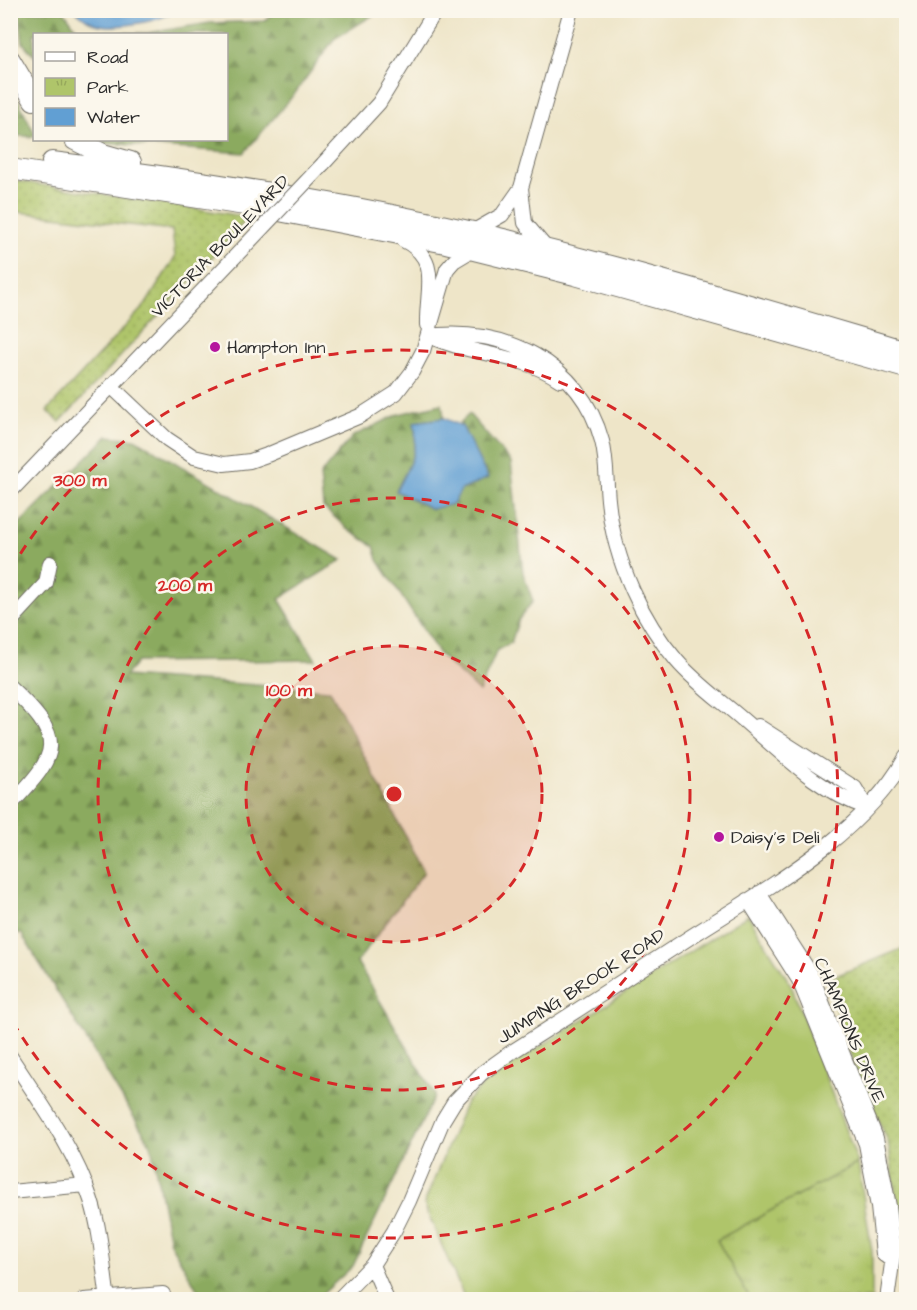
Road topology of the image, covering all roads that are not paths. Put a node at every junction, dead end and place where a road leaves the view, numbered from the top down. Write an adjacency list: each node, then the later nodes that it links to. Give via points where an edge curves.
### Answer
1 (436, 10): 15 (street, VICTORIA BOULEVARD, bridge, via 379,104)
2 (571, 10): 7 (street)
3 (10, 60): 4 (highway)
4 (33, 98)
5 (77, 141): 8 (highway, via 127,161 266,183)
6 (13, 166): 8 (highway, via 173,177); 9 (highway)
7 (521, 188): 10 (street, via 502,215); 11 (street, via 525,224)
8 (333, 204): 10 (highway)
9 (382, 230): 10 (highway); 12 (street, via 416,247 427,261)
10 (473, 241): 11 (highway); 12 (street, via 447,269); 14 (highway)
11 (547, 249): 13 (highway)
12 (428, 336): 15 (street, via 412,372 385,402 250,461 216,463 188,453 167,440); 22 (street, via 450,346 530,363 575,390 599,431 621,562 641,609 677,661 781,753 846,800)
13 (906, 351)
14 (906, 368)
15 (112, 387): 16 (street, VICTORIA BOULEVARD)
16 (10, 492)
17 (50, 563): 18 (street, via 46,583)
18 (10, 622)
19 (10, 687): 21 (street, via 40,716 50,732 49,760)
20 (906, 757): 22 (street, JUMPING BROOK ROAD)
21 (10, 805)
22 (866, 807): 23 (street, JUMPING BROOK ROAD, via 812,858)
23 (754, 897): 27 (street, JUMPING BROOK ROAD, via 498,1061 467,1086 443,1120 409,1201); 33 (street, CHAMPIONS DRIVE, via 800,969 876,1138 894,1249)
24 (11, 1059): 25 (street)
25 (86, 1185): 26 (street); 30 (street)
26 (10, 1192)
27 (372, 1265): 31 (street, JUMPING BROOK ROAD); 32 (street)
28 (163, 1294): 30 (street)
29 (84, 1299): 30 (street)
30 (108, 1299)
31 (338, 1299)
32 (387, 1299)
33 (887, 1299)

